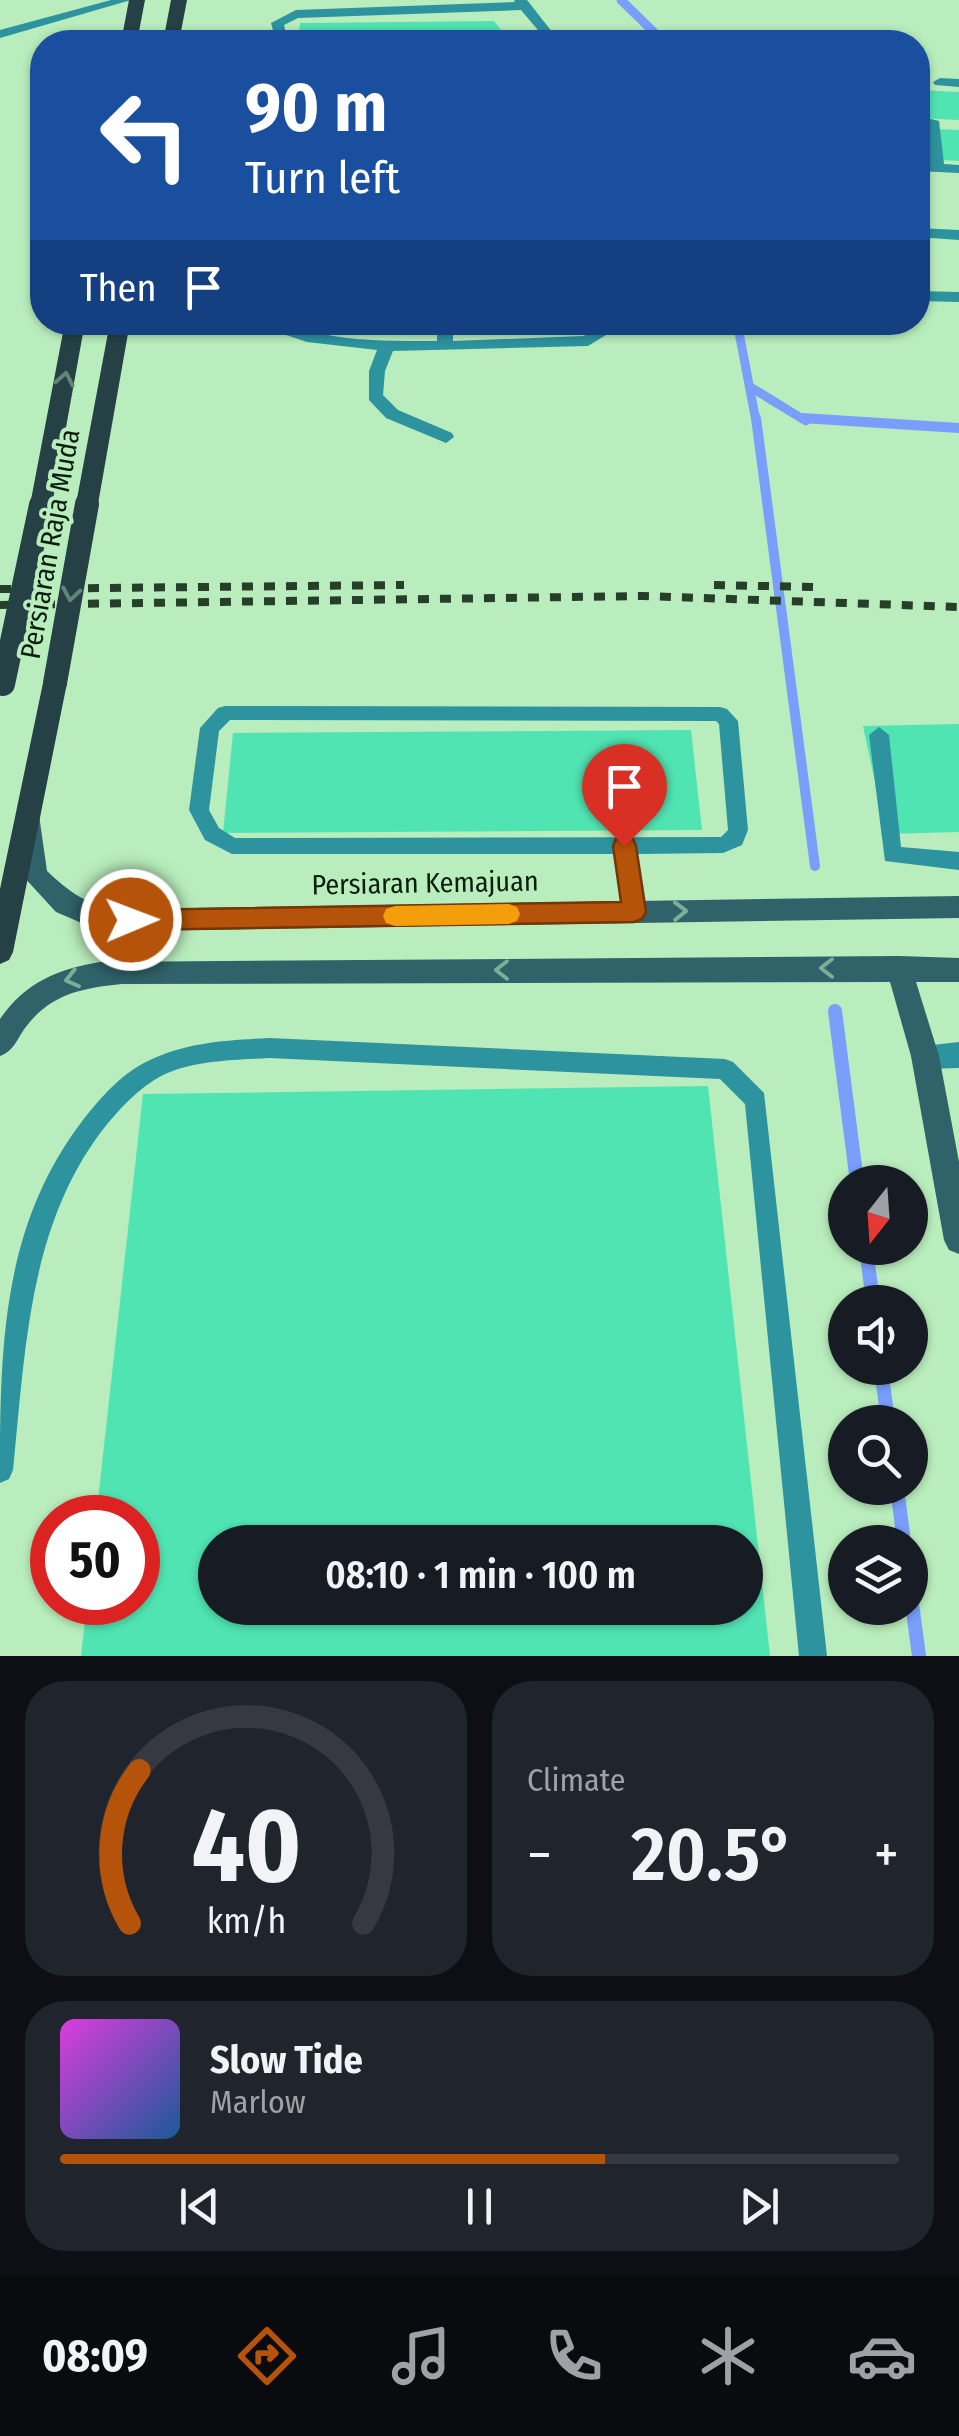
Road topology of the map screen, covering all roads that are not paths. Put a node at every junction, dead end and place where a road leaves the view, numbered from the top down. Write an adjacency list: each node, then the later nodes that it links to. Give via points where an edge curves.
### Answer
1 (125, 0): 9 (lane)
2 (137, 0): 6 (main road)
3 (190, 0): 5 (main road)
4 (523, 3): 7 (lane, via 296,14 277,23); 8 (lane)
5 (178, 7)
6 (131, 30)
7 (279, 30)
8 (544, 30)
9 (0, 34)
10 (940, 82): 11 (lane)
11 (959, 83)
12 (932, 121): 14 (lane)
13 (930, 168): 14 (lane)
14 (937, 168): 15 (lane)
15 (959, 169)
16 (930, 234): 17 (lane)
17 (959, 236)
18 (930, 296): 19 (lane)
19 (959, 297)
20 (74, 335): 28 (main road, Persiaran Raja Muda, one-way to 20, bridge)
21 (118, 335): 30 (main road, Persiaran Raja Muda, one-way to 30, bridge)
22 (301, 335): 26 (lane)
23 (445, 335): 25 (lane)
24 (595, 335): 25 (lane)
25 (445, 343): 26 (lane)
26 (387, 346): 27 (lane, via 375,396 392,414)
27 (446, 438)
28 (2, 691)
29 (879, 735): 32 (lane, via 892,855)
30 (28, 808): 34 (main road, Persiaran Kemajuan, via 35,875 65,904 92,916); 35 (main road, Persiaran Raja Muda)
31 (624, 846): 31 (lane, via 232,846 212,834 199,810 210,728 225,712 720,714 728,722 735,840); 34 (lane)
32 (959, 861)
33 (959, 907): 34 (main road, Persiaran Kemajuan, one-way to 33)
34 (634, 912)
35 (0, 952)
36 (899, 968): 37 (main road); 38 (main road, one-way to 38, via 83,975 51,984 16,1014); 40 (main road)
37 (959, 970)
38 (0, 1044)
39 (959, 1054): 40 (street)
40 (925, 1056): 41 (main road)
41 (959, 1240)
42 (0, 1470): 43 (lane, via 34,1231 78,1140 122,1092 161,1065 269,1048 725,1070 756,1100)
43 (813, 1656)

